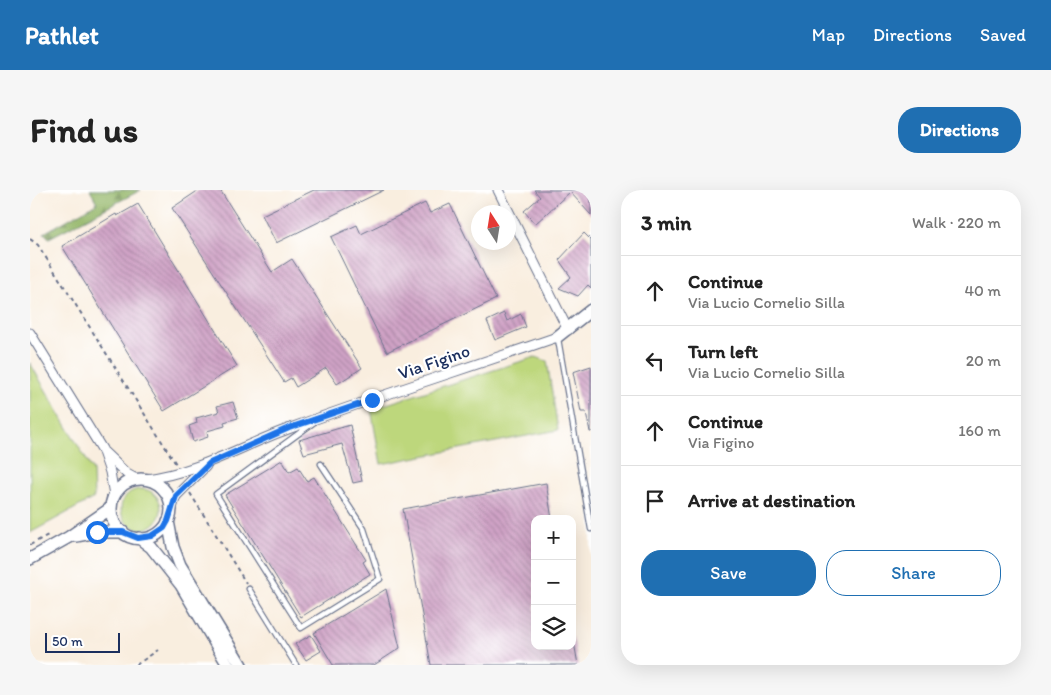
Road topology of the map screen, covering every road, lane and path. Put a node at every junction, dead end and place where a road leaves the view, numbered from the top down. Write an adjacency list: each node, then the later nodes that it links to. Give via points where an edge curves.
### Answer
1 (498, 190): 4 (street)
2 (30, 239): 11 (path, via 38,245)
3 (591, 310): 4 (street)
4 (568, 330): 6 (street)
5 (30, 333): 8 (street)
6 (557, 337): 7 (street, Via Figino); 17 (lane)
7 (318, 418): 9 (street, Via Figino); 10 (lane, via 216,494 301,628 380,579 364,529)
8 (102, 449): 12 (street, via 127,474); 14 (street)
9 (210, 463): 11 (street, Via Figino); 13 (street, Via Figino)
10 (321, 464)
11 (180, 473): 12 (street, Via Figino)
12 (141, 479): 14 (street, via 124,484); 16 (street, via 162,488 169,499)
13 (186, 485): 16 (street, Via Figino, via 176,496); 24 (path)
14 (114, 495): 15 (street)
15 (111, 508): 19 (street, via 114,522); 20 (street)
16 (169, 516): 21 (street, via 158,533); 28 (street, via 172,547 180,565)
17 (591, 529)
18 (56, 531): 22 (path)
19 (123, 532): 20 (street); 21 (street)
20 (69, 537): 23 (street)
21 (138, 538): 27 (street, via 152,547 181,585)
22 (30, 545)
23 (30, 558)
24 (249, 589): 29 (lane)
25 (158, 650): 26 (path)
26 (136, 665)
27 (228, 665)
28 (241, 665)
29 (296, 665)

